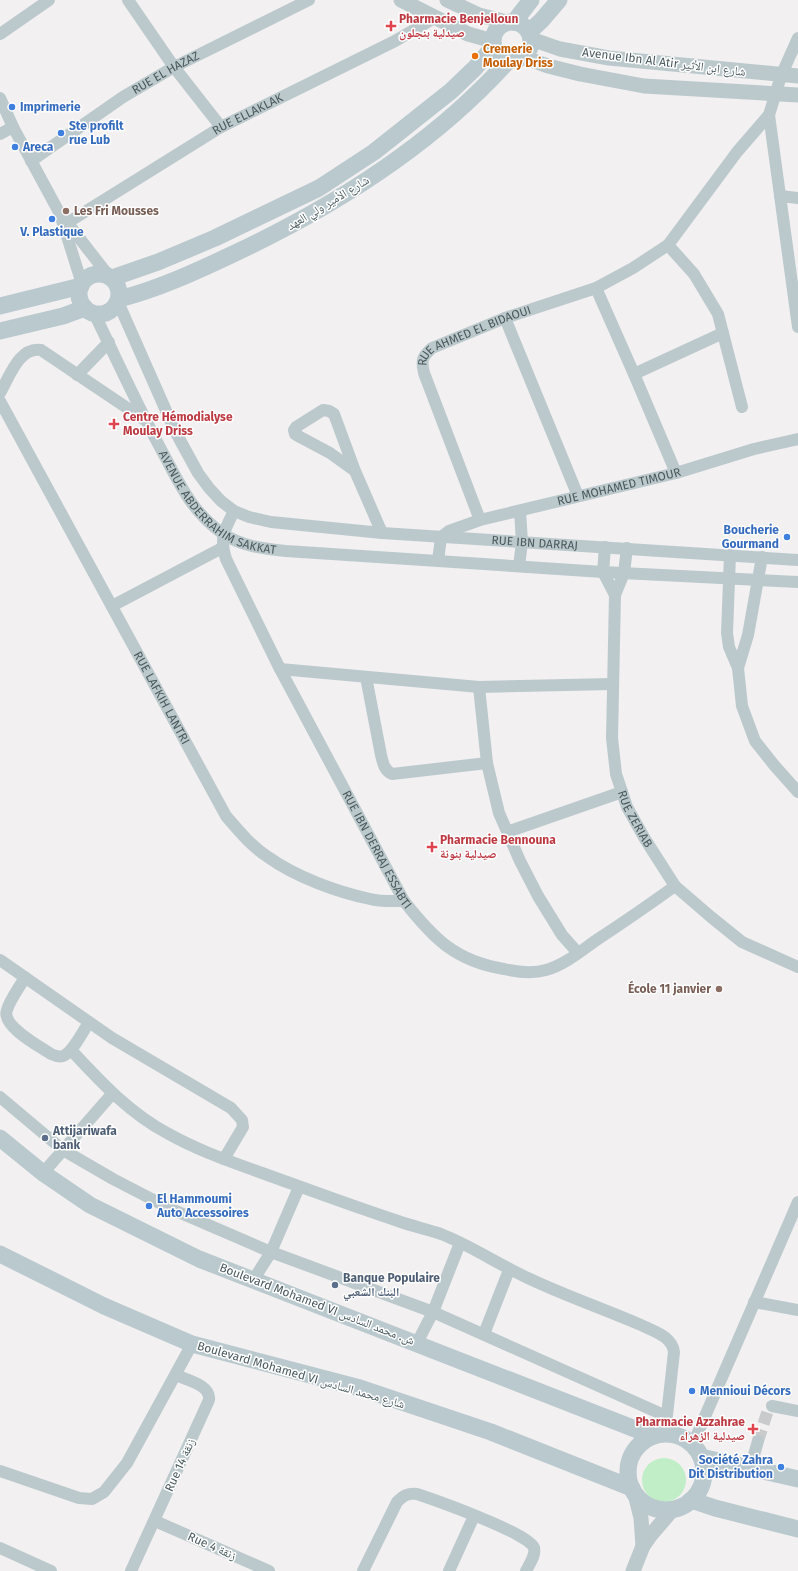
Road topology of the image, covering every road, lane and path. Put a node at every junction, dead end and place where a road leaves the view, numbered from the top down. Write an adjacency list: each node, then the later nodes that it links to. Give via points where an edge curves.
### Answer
1 (49, 0): 10 (street)
2 (128, 0): 15 (street)
3 (309, 0): 15 (street, RUE EL HAZAZ)
4 (401, 0): 8 (street)
5 (447, 0): 9 (street, via 479,15)
6 (532, 0): 9 (main road)
7 (559, 0): 11 (main road)
8 (436, 17): 13 (street); 23 (street, RUE ELLAKLAK, via 382,48)
9 (510, 22): 11 (main road, via 524,25); 13 (main road, via 497,28)
10 (0, 34)
11 (530, 36): 14 (main road, via 529,50); 16 (street, Avenue Ibn Al Atir شارع ابن الأثير, via 560,49 609,58)
12 (798, 38): 16 (street, RUE AHMED EL BIDAOUI)
13 (493, 44): 14 (main road, via 499,55); 31 (main road, شارع الأمير ولي العهد, via 475,68 451,91 374,152 319,188 215,238 158,262)
14 (516, 59): 18 (street, Avenue Ibn Al Atir شارع ابن الأثير, via 644,86); 34 (main road, شارع الأمير ولي العهد, via 465,106 412,149 340,198 276,234 212,264)
15 (174, 67): 23 (street); 25 (street, RUE EL HAZAZ, via 123,97)
16 (781, 76): 17 (street, Avenue Ibn Al Atir شارع ابن الأثير); 18 (street, RUE AHMED EL BIDAOUI)
17 (798, 76)
18 (775, 94): 19 (street, Avenue Ibn Al Atir شارع ابن الأثير); 21 (street, RUE AHMED EL BIDAOUI)
19 (798, 95)
20 (0, 98): 22 (street)
21 (769, 115): 26 (street); 29 (street, RUE AHMED EL BIDAOUI, via 737,152)
22 (13, 127): 24 (street); 25 (street)
23 (221, 127): 28 (street, RUE ELLAKLAK)
24 (0, 134)
25 (31, 160): 28 (street)
26 (780, 196): 27 (street); 30 (street)
27 (798, 198)
28 (63, 218): 31 (street); 32 (street)
29 (668, 245): 33 (street, RUE AHMED EL BIDAOUI); 40 (street, via 694,274 709,297)
30 (794, 256): 38 (street)
31 (110, 276): 32 (main road, via 94,274); 34 (main road, via 118,286)
32 (81, 285): 35 (main road); 36 (main road, via 80,297)
33 (596, 288): 37 (street, RUE AHMED EL BIDAOUI); 42 (street)
34 (118, 300): 36 (main road, via 108,312 100,314); 52 (street, AVENUE ABDERRAHIM SAKKAT, via 172,424 198,473 221,501)
35 (0, 306)
36 (90, 310): 39 (main road); 41 (street, AVENUE ABDERRAHIM SAKKAT)
37 (504, 318): 51 (street); 54 (street, RUE AHMED EL BIDAOUI, via 432,348 421,362)
38 (798, 327)
39 (0, 331)
40 (724, 333): 42 (street); 46 (street)
41 (109, 342): 43 (street); 47 (street, AVENUE ABDERRAHIM SAKKAT)
42 (634, 374): 50 (street)
43 (77, 375): 44 (street, via 41,350 30,351 18,360); 47 (street)
44 (0, 393)
45 (0, 401): 75 (street, RUE LAFKIH LANTRI)
46 (742, 407)
47 (146, 420): 57 (street, AVENUE ABDERRAHIM SAKKAT, via 188,500 205,520)
48 (798, 439): 50 (street, RUE MOHAMED TIMOUR, via 754,449)
49 (355, 471): 49 (street, via 338,422 329,410 323,410 296,427 295,434 330,453); 56 (street)
50 (676, 473): 51 (street, RUE MOHAMED TIMOUR)
51 (578, 496): 53 (street, RUE MOHAMED TIMOUR)
52 (234, 511): 55 (street, AVENUE ABDERRAHIM SAKKAT); 57 (street, RUE IBN DERRAJ ESSABTI)
53 (520, 511): 54 (street, RUE MOHAMED TIMOUR); 59 (street)
54 (480, 520): 58 (street, RUE MOHAMED TIMOUR, via 449,531)
55 (271, 522): 56 (street, RUE IBN DARRAJ)
56 (382, 533): 58 (street, RUE IBN DARRAJ)
57 (223, 534): 61 (street, RUE IBN DERRAJ ESSABTI); 63 (street, AVENUE ABDERRAHIM SAKKAT, via 247,544)
58 (441, 537): 59 (street, RUE IBN DARRAJ); 67 (street)
59 (522, 542): 60 (street, RUE IBN DARRAJ); 68 (street)
60 (605, 547): 62 (street, RUE IBN DARRAJ); 69 (street)
61 (222, 548): 75 (street); 77 (street, RUE IBN DERRAJ ESSABTI)
62 (627, 548): 64 (street, RUE IBN DARRAJ); 70 (street, RUE ZERIAB)
63 (286, 552): 67 (street, RUE IBN DARRAJ)
64 (730, 555): 65 (street, RUE IBN DARRAJ); 71 (street)
65 (762, 557): 66 (street, RUE IBN DARRAJ); 72 (street)
66 (798, 560)
67 (438, 561): 68 (street, RUE IBN DARRAJ)
68 (519, 566): 69 (street, RUE IBN DARRAJ)
69 (603, 572): 70 (street, RUE IBN DARRAJ); 74 (street, RUE ZERIAB)
70 (624, 573): 71 (street, RUE IBN DARRAJ); 74 (street, RUE ZERIAB)
71 (728, 579): 72 (street, RUE IBN DARRAJ); 76 (street, via 727,633 729,647)
72 (759, 581): 73 (street, RUE IBN DARRAJ); 76 (street)
73 (798, 582)
74 (615, 595): 79 (street, RUE ZERIAB)
75 (112, 606): 86 (street, RUE LAFKIH LANTRI, via 226,816 242,836 268,857 298,874 372,900)
76 (738, 668): 83 (street, via 742,706 755,741)
77 (280, 669): 78 (street); 86 (street, RUE IBN DERRAJ ESSABTI)
78 (366, 677): 80 (street); 81 (street, via 381,755 387,771 392,774)
79 (612, 684): 80 (street); 82 (street, RUE ZERIAB, via 612,738 616,774)
80 (479, 686): 81 (street)
81 (487, 763): 84 (street, via 499,813)
82 (622, 792): 84 (street); 85 (street, RUE ZERIAB, via 644,839)
83 (798, 792)
84 (507, 832): 87 (street, via 538,896 562,935)
85 (676, 886): 87 (street, RUE IBN DERRAJ ESSABTI); 89 (street, RUE ZERIAB, via 742,942)
86 (404, 901): 87 (street, RUE IBN DERRAJ ESSABTI, via 424,927 447,947 471,960 495,968 522,972 546,970)
87 (578, 953)
88 (0, 960): 90 (street)
89 (798, 967)
90 (25, 977): 91 (street); 92 (street, via 6,1011 7,1019 12,1026 50,1054 64,1056)
91 (89, 1022): 92 (street); 97 (street, via 231,1108 238,1115 243,1127)
92 (71, 1050): 93 (street)
93 (112, 1094): 96 (street); 97 (street, via 165,1132)
94 (0, 1097): 96 (street)
95 (0, 1138): 98 (main road, Boulevard Mohamed VI ش. محمد السادس)
96 (63, 1150): 98 (street); 102 (street, via 169,1208)
97 (224, 1160): 99 (street)
98 (42, 1173): 105 (main road, Boulevard Mohamed VI ش. محمد السادس, via 90,1205 199,1259)
99 (299, 1187): 101 (street, via 419,1226); 102 (street)
100 (798, 1202): 106 (street)
101 (460, 1243): 104 (street); 108 (street)
102 (271, 1252): 105 (street); 108 (street)
103 (0, 1254): 111 (main road, Boulevard Mohamed VI شارع محمد السادس, via 104,1306)
104 (509, 1270): 109 (street); 115 (street, via 616,1314 664,1337 674,1352)
105 (254, 1279): 110 (main road, Boulevard Mohamed VI ش. محمد السادس)
106 (754, 1302): 107 (street); 118 (street)
107 (798, 1310)
108 (433, 1312): 109 (street); 110 (street)
109 (484, 1334): 115 (street)
110 (417, 1343): 116 (main road, Boulevard Mohamed VI ش. محمد السادس)
111 (192, 1344): 112 (street); 122 (main road, Boulevard Mohamed VI شارع محمد السادس, via 360,1388 491,1432)
112 (176, 1375): 120 (street, via 127,1464 104,1492 92,1499 79,1498); 126 (street, Rue 14 زنقة, via 202,1387 207,1391 209,1400)
113 (772, 1406): 114 (street)
114 (798, 1411)
115 (666, 1416): 116 (street)
116 (659, 1434): 118 (main road, via 682,1436); 122 (main road, via 637,1446 630,1457 628,1476)
117 (758, 1441): 119 (street)
118 (697, 1451): 119 (main road); 123 (main road, via 705,1470 699,1491)
119 (750, 1469): 121 (main road)
120 (0, 1472)
121 (798, 1479)
122 (633, 1491): 124 (main road, via 643,1502 654,1508); 128 (street, via 642,1518)
123 (692, 1500): 124 (main road); 127 (main road)
124 (673, 1509): 128 (street)
125 (474, 1516): 134 (street, via 417,1494 409,1493 402,1496); 135 (street); 136 (street, via 521,1535 531,1542 534,1553)
126 (155, 1521): 132 (street, Rue 14 زنقة); 133 (street, Rue 4 زنقة)
127 (798, 1529)
128 (643, 1546): 137 (street)
129 (0, 1548): 130 (street)
130 (24, 1566): 131 (street)
131 (51, 1571)
132 (131, 1571)
133 (269, 1571)
134 (363, 1571)
135 (449, 1571)
136 (526, 1571)
137 (633, 1571)

